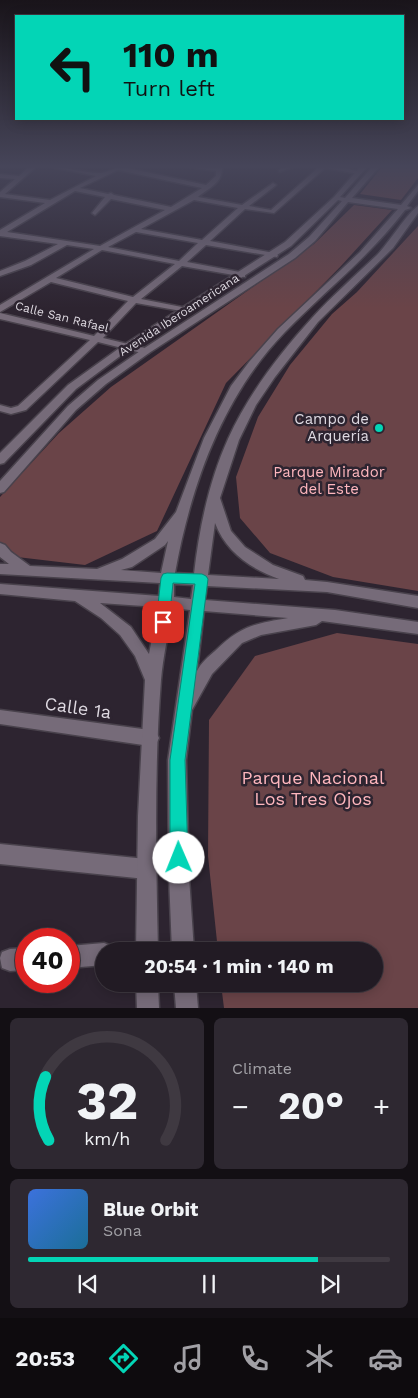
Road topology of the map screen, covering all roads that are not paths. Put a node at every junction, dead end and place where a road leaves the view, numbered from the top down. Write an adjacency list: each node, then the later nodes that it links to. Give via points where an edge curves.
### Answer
1 (30, 214): 9 (street)
2 (166, 214): 8 (street)
3 (235, 214): 11 (street)
4 (323, 214): 13 (street, Avenida Iberoamericana)
5 (331, 214): 26 (street, Avenida Iberoamericana, via 312,239 292,256)
6 (404, 214): 31 (street, via 280,332 251,364 214,428)
7 (408, 214): 30 (street, via 390,246 315,320 271,375 233,440)
8 (136, 230): 11 (street); 12 (street)
9 (0, 233): 10 (street)
10 (67, 242): 12 (street); 15 (street)
11 (204, 243): 13 (street); 14 (street)
12 (101, 248): 14 (street); 17 (street)
13 (274, 255): 16 (street, Avenida Iberoamericana)
14 (180, 264): 16 (street); 19 (street)
15 (0, 274)
16 (242, 275): 22 (street, Avenida Iberoamericana)
17 (49, 279): 19 (street); 20 (street)
18 (0, 295): 20 (street)
19 (134, 300): 22 (street); 24 (street)
20 (13, 301): 21 (street)
21 (0, 309)
22 (184, 310): 25 (street, Avenida Iberoamericana)
23 (0, 316): 24 (street, Calle San Rafael)
24 (97, 339): 25 (street, Calle San Rafael); 27 (street, via 22,408 11,411)
25 (128, 346): 26 (street, Calle San Rafael); 28 (street, Avenida Iberoamericana, via 72,387)
26 (146, 351): 29 (street, Avenida Iberoamericana, via 72,408)
27 (0, 408)
28 (0, 460)
29 (0, 489)
30 (214, 498): 37 (street, via 204,548); 38 (street, via 228,536 250,560 283,576)
31 (182, 510): 35 (street, via 160,542 127,563); 36 (street)
32 (0, 548): 34 (street)
33 (0, 569): 34 (street)
34 (28, 571): 35 (street)
35 (96, 574): 36 (street)
36 (167, 578): 37 (street); 41 (street)
37 (202, 579): 38 (street); 43 (street)
38 (327, 587): 42 (street)
39 (0, 589): 40 (street)
40 (76, 596): 41 (street); 46 (street, via 106,612 129,634 145,658)
41 (166, 602): 43 (street); 46 (street)
42 (418, 602)
43 (197, 604): 44 (street); 47 (street)
44 (335, 616): 45 (street); 47 (street, via 258,629 237,639 206,669)
45 (418, 628)
46 (154, 680): 49 (street)
47 (184, 711): 53 (street, via 178,760)
48 (0, 717): 49 (street, Calle 1a)
49 (150, 738): 51 (street)
50 (0, 854): 51 (street)
51 (146, 869): 52 (street)
52 (147, 942)
53 (183, 942)
54 (80, 955): 55 (street)
55 (95, 955)
56 (186, 992): 57 (street)
57 (187, 1008)

